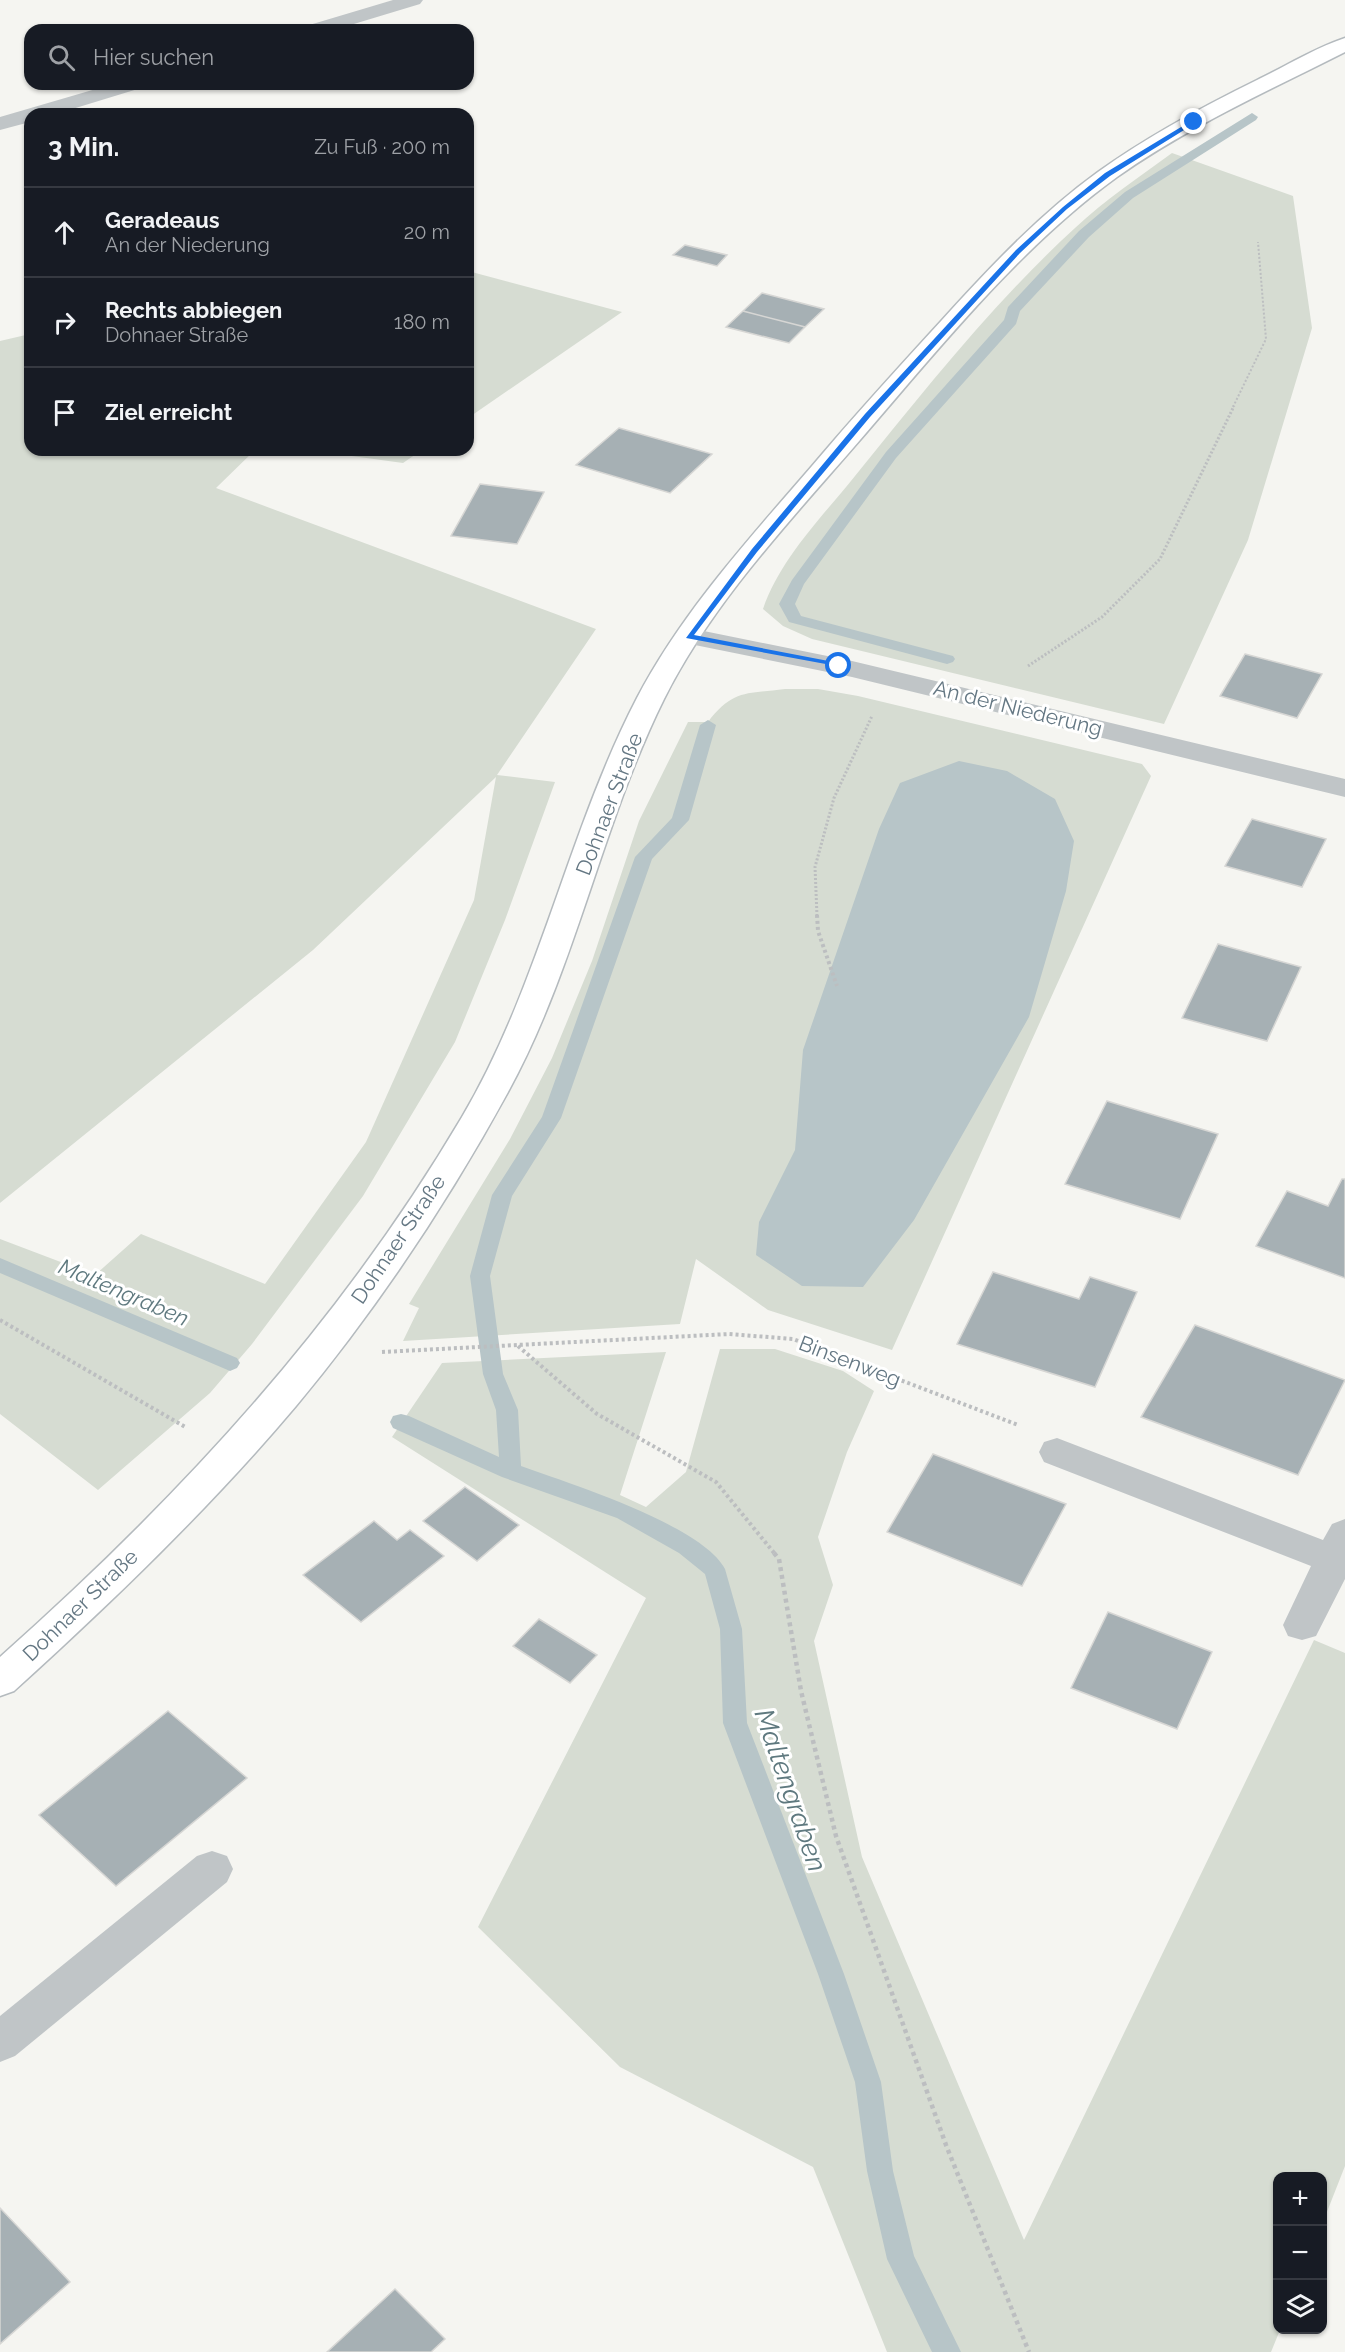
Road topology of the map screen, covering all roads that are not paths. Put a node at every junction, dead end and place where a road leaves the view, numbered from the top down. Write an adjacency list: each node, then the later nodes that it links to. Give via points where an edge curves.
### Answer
1 (413, 0): 2 (street)
2 (333, 24)
3 (1345, 44): 8 (main road, Dohnaer Straße, via 1149,147 1065,208 1018,251 868,415)
4 (114, 90): 5 (street)
5 (55, 108)
6 (24, 117): 7 (street)
7 (0, 124)
8 (689, 636): 9 (street, An der Niederung, via 982,699); 13 (main road, Dohnaer Straße, via 651,697 615,782 551,959 495,1087 413,1220 318,1355 232,1454 75,1614)
9 (1345, 788)
10 (1057, 1452): 11 (street)
11 (1341, 1552): 12 (street)
12 (1302, 1625)
13 (0, 1680)
14 (212, 1869): 15 (street)
15 (0, 2043)

